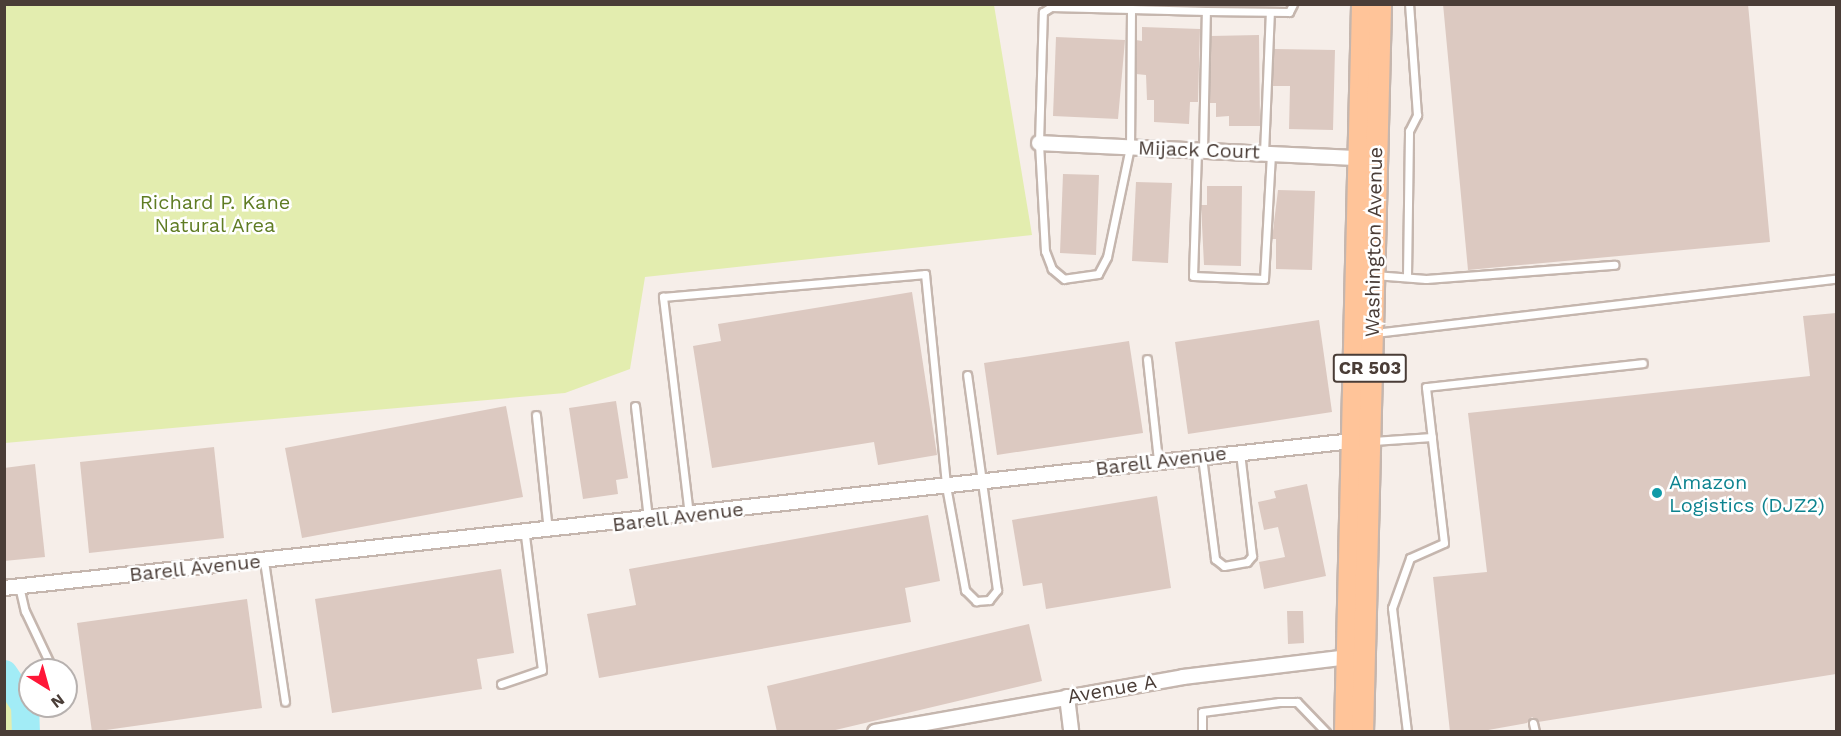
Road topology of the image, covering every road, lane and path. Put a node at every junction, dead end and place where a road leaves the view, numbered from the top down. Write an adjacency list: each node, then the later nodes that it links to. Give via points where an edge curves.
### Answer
1 (1293, 4): 7 (lane, via 1289,12)
2 (1362, 4): 12 (main road, Washington Avenue / CR 503)
3 (1380, 4): 14 (main road, Washington Avenue / CR 503)
4 (1408, 4): 15 (lane, via 1417,115 1409,131)
5 (1131, 9): 6 (lane); 8 (lane, via 1051,7 1043,12); 9 (lane)
6 (1206, 10): 7 (lane); 10 (lane)
7 (1270, 12): 11 (lane)
8 (1039, 143): 9 (street, Mijack Court); 9 (lane, via 1045,251 1052,269 1064,279 1098,274 1107,256)
9 (1130, 147): 10 (street, Mijack Court)
10 (1200, 150): 11 (street, Mijack Court); 11 (lane, via 1193,276 1264,279)
11 (1268, 153): 12 (street, Mijack Court)
12 (1359, 158): 24 (main road, Washington Avenue / CR 503)
13 (1614, 265): 15 (lane, via 1426,279)
14 (1372, 275): 15 (lane); 17 (main road, Washington Avenue / CR 503)
15 (1407, 276)
16 (1836, 279): 17 (lane)
17 (1372, 334): 24 (main road, Washington Avenue / CR 503)
18 (1147, 359): 27 (lane)
19 (1643, 363): 23 (lane, via 1426,387)
20 (967, 375): 28 (lane)
21 (635, 406): 31 (lane)
22 (536, 414): 32 (lane)
23 (1432, 437): 24 (lane); 49 (lane, via 1444,543 1410,558 1392,608)
24 (1361, 441): 25 (street, Barell Avenue); 37 (main road, Washington Avenue / CR 503); 48 (main road, Washington Avenue / CR 503)
25 (1240, 452): 26 (street, Barell Avenue); 26 (lane, via 1252,556 1247,562 1224,566 1215,559)
26 (1202, 457): 27 (street, Barell Avenue)
27 (1158, 462): 28 (street, Barell Avenue)
28 (983, 482): 29 (street, Barell Avenue); 29 (lane, via 997,590 982,602 965,590)
29 (946, 486): 30 (street, Barell Avenue); 30 (lane, via 925,274 663,297)
30 (689, 515): 31 (street, Barell Avenue)
31 (648, 520): 32 (street, Barell Avenue)
32 (548, 532): 33 (street, Barell Avenue)
33 (525, 535): 34 (street, Barell Avenue); 39 (lane, via 542,670)
34 (264, 561): 35 (street, Barell Avenue); 41 (lane)
35 (19, 586): 36 (street, Barell Avenue); 38 (lane, via 25,612)
36 (4, 588)
37 (1350, 657): 40 (street, Avenue A, via 1183,676); 47 (main road, Washington Avenue / CR 503)
38 (47, 658)
39 (501, 684)
40 (1067, 697): 43 (street, Avenue A); 44 (street)
41 (285, 701)
42 (1533, 723): 50 (lane)
43 (875, 732)
44 (1071, 732)
45 (1202, 732): 46 (lane, via 1202,712 1279,702 1296,702)
46 (1326, 732)
47 (1345, 732)
48 (1362, 732)
49 (1407, 732)
50 (1535, 732)

